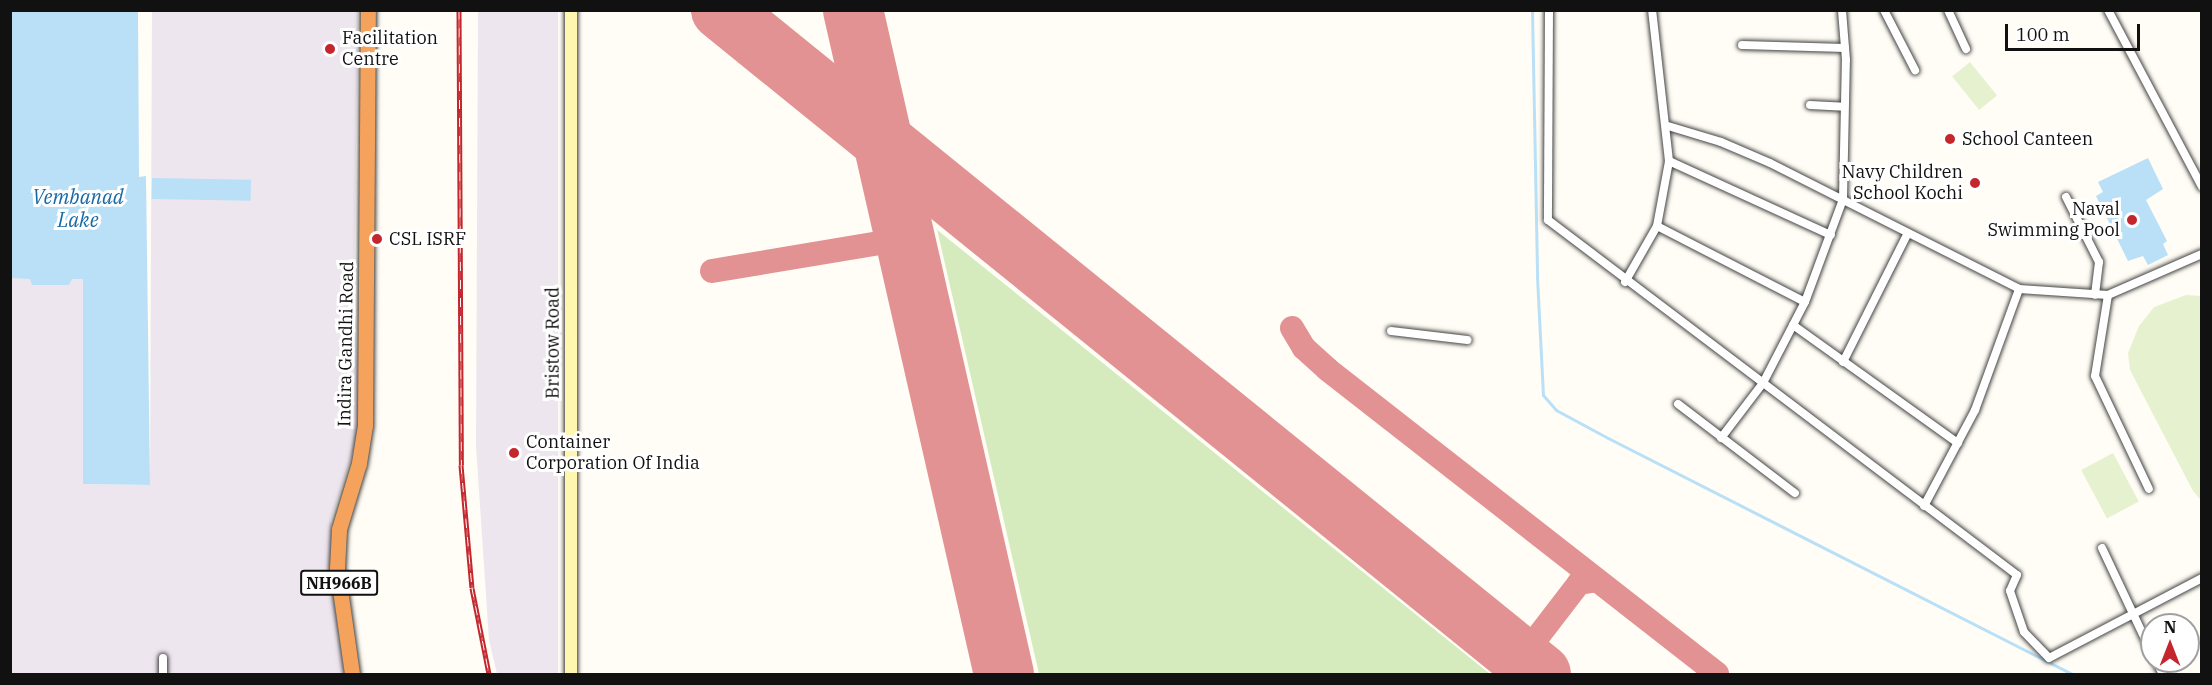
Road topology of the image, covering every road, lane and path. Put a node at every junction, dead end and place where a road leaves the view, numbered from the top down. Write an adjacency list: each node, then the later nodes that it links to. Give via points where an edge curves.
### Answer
1 (368, 10): 46 (highway, Indira Gandhi Road / NH966B, via 365,425 359,463 339,530 337,568)
2 (571, 10): 47 (street, Bristow Road)
3 (1549, 10): 24 (street, via 1548,220)
4 (1652, 10): 15 (street)
5 (1842, 10): 10 (street)
6 (1884, 10): 12 (street)
7 (1948, 10): 11 (street)
8 (2108, 10): 17 (street)
9 (1742, 45): 10 (street)
10 (1845, 48): 14 (street)
11 (1966, 49)
12 (1915, 70)
13 (1810, 105): 14 (street)
14 (1844, 106): 19 (street)
15 (1668, 126): 16 (street); 19 (street, via 1721,142)
16 (1669, 161): 20 (street); 22 (street)
17 (2202, 187)
18 (2066, 197): 26 (street, via 2099,262)
19 (1843, 199): 21 (street); 22 (street)
20 (1656, 226): 24 (street); 28 (street)
21 (1908, 232): 25 (street); 32 (street)
22 (1831, 235): 28 (street)
23 (2202, 254): 27 (street)
24 (1625, 282): 33 (street)
25 (2019, 289): 26 (street); 36 (street, via 1975,410)
26 (2095, 295): 27 (street)
27 (2108, 295): 37 (street, via 2095,376)
28 (1805, 302): 29 (street)
29 (1792, 325): 32 (street); 33 (street)
30 (1391, 331): 31 (street)
31 (1467, 340)
32 (1844, 362): 36 (street)
33 (1763, 383): 35 (street); 39 (street)
34 (1678, 404): 35 (street)
35 (1721, 438): 38 (street)
36 (1958, 443): 39 (street)
37 (2149, 489)
38 (1796, 493)
39 (1924, 506): 42 (street, via 2018,575 2010,591 2024,632 2049,658)
40 (2102, 548): 42 (street)
41 (2202, 578): 42 (street)
42 (2132, 615): 43 (street)
43 (2140, 631)
44 (164, 658): 45 (street)
45 (163, 675)
46 (352, 675)
47 (571, 675)

